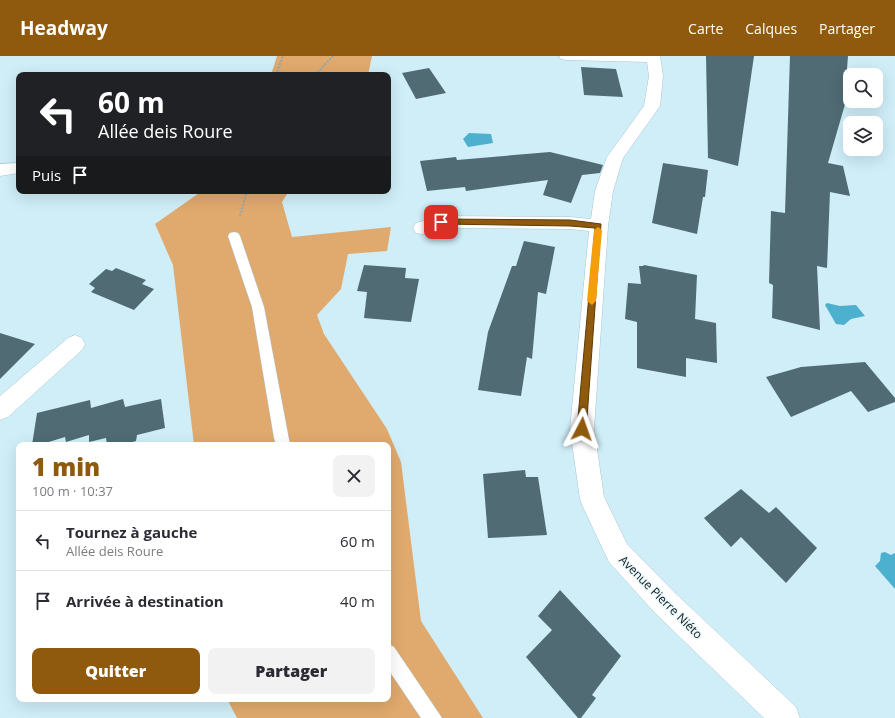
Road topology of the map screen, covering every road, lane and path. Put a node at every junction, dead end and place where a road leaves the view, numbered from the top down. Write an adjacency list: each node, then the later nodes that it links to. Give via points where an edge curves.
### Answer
1 (282, 56): 5 (path)
2 (333, 56): 6 (path)
3 (566, 56): 4 (street)
4 (653, 57): 10 (street, Avenue Pierre Niéto, via 656,76 652,106 616,157 604,191)
5 (277, 72)
6 (318, 72)
7 (16, 168): 8 (street)
8 (0, 170)
9 (246, 194): 12 (path)
10 (598, 226): 11 (street, via 570,223 441,222); 18 (street, Avenue Pierre Niéto, via 582,429 592,499 618,553 665,603)
11 (422, 228)
12 (234, 236): 15 (lane, via 258,307)
13 (75, 344): 14 (street)
14 (0, 410)
15 (282, 442)
16 (391, 657): 17 (lane)
17 (432, 718)
18 (785, 718)

